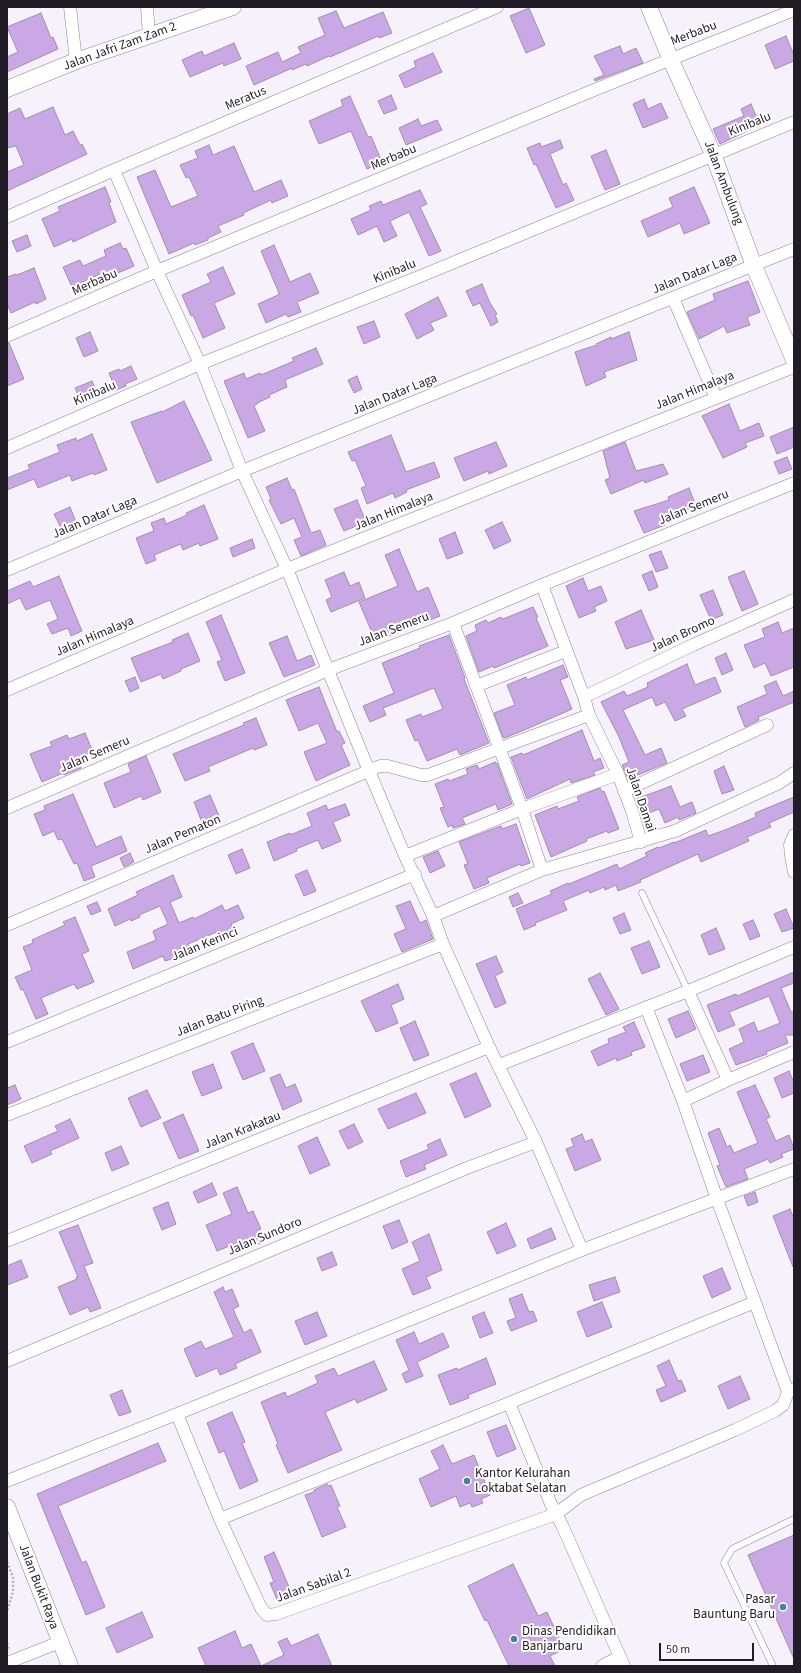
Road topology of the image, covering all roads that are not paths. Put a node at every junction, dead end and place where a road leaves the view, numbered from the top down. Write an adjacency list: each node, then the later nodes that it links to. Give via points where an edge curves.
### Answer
1 (70, 7): 9 (street)
2 (147, 7): 7 (street)
3 (233, 7): 7 (street, Jalan Jafri Zam Zam 2)
4 (497, 7): 13 (street, Meratus)
5 (649, 7): 8 (street, Jalan Ambulung)
6 (794, 10): 8 (street, Merbabu)
7 (149, 36): 9 (street, Jalan Jafri Zam Zam 2)
8 (670, 58): 12 (street, Jalan Ambulung); 17 (street, Merbabu)
9 (76, 62): 10 (street, Jalan Jafri Zam Zam 2)
10 (7, 89)
11 (794, 122): 12 (street, Kinibalu)
12 (714, 154): 16 (street, Jalan Ambulung); 21 (street, Kinibalu, via 416,278)
13 (114, 170): 14 (street, Meratus); 17 (street)
14 (7, 217)
15 (794, 249): 16 (street, Jalan Datar Laga)
16 (754, 266): 18 (street, Jalan Datar Laga); 20 (street, Jalan Ambulung)
17 (157, 271): 19 (street, Merbabu); 21 (street)
18 (673, 298): 23 (street); 25 (street, Jalan Datar Laga)
19 (7, 336)
20 (794, 360)
21 (200, 364): 24 (street, Kinibalu); 25 (street)
22 (794, 367): 23 (street, Jalan Himalaya)
23 (716, 398): 28 (street, Jalan Himalaya)
24 (7, 448)
25 (242, 471): 27 (street, Jalan Datar Laga); 28 (street)
26 (794, 483): 29 (street, Jalan Semeru)
27 (7, 570)
28 (287, 570): 33 (street); 35 (street, Jalan Himalaya)
29 (542, 585): 31 (street, Jalan Semeru); 32 (street, Jalan Damai)
30 (794, 600): 36 (street, Jalan Bromo)
31 (453, 623): 33 (street, Jalan Semeru); 34 (street)
32 (566, 651): 34 (street); 36 (street, Jalan Damai)
33 (328, 670): 40 (street); 44 (street, Jalan Semeru)
34 (476, 686): 39 (street)
35 (7, 690)
36 (584, 697): 37 (street, Jalan Damai)
37 (589, 715): 39 (street, Jalan Pematon); 42 (street, Jalan Damai)
38 (767, 725): 43 (street)
39 (498, 748): 40 (street, Jalan Pematon, via 428,775 388,766 380,766); 45 (street)
40 (369, 771): 48 (street); 54 (street, Jalan Pematon)
41 (794, 773): 47 (street, via 779,783 675,831)
42 (618, 774): 43 (street, Jalan Damai); 45 (street)
43 (624, 791): 47 (street, Jalan Damai)
44 (7, 808)
45 (522, 809): 48 (street); 49 (street)
46 (794, 835): 50 (street, via 790,845 790,856)
47 (641, 842): 49 (street, Jalan Damai)
48 (405, 856): 51 (street)
49 (542, 870): 53 (street, Jalan Damai)
50 (794, 872)
51 (415, 874): 53 (street); 59 (street, Jalan Kerinci)
52 (642, 893): 57 (lane)
53 (433, 916): 55 (street)
54 (7, 925)
55 (443, 944): 60 (street); 65 (street, Jalan Batu Piring)
56 (794, 947): 57 (street)
57 (688, 991): 58 (street); 63 (street)
58 (646, 1007): 62 (street); 64 (street)
59 (7, 1042)
60 (489, 1047): 62 (street); 69 (street, Jalan Krakatau)
61 (794, 1052): 63 (street)
62 (499, 1065): 66 (street)
63 (728, 1080): 64 (street)
64 (683, 1101): 68 (street)
65 (7, 1115)
66 (536, 1142): 70 (street); 72 (street, Jalan Sundoro)
67 (794, 1169): 68 (street)
68 (717, 1198): 70 (street); 71 (street)
69 (7, 1241)
70 (582, 1250): 75 (street)
71 (755, 1302): 73 (street); 74 (street)
72 (7, 1361)
73 (791, 1391): 78 (street, via 783,1405 775,1412 581,1496)
74 (509, 1403): 78 (street); 79 (street)
75 (177, 1414): 76 (street); 79 (street, Jalan Sabilal 2)
76 (7, 1481)
77 (7, 1507): 81 (street, Jalan Bukit Raya)
78 (556, 1514): 79 (street, Jalan Sabilal 2, via 276,1614 266,1615); 82 (street)
79 (220, 1519)
80 (794, 1519): 86 (lane, via 732,1548 724,1563)
81 (60, 1642): 83 (street); 84 (street, Jalan Bukit Raya)
82 (622, 1662): 85 (street)
83 (7, 1663)
84 (70, 1666)
85 (602, 1666)
86 (773, 1666)

